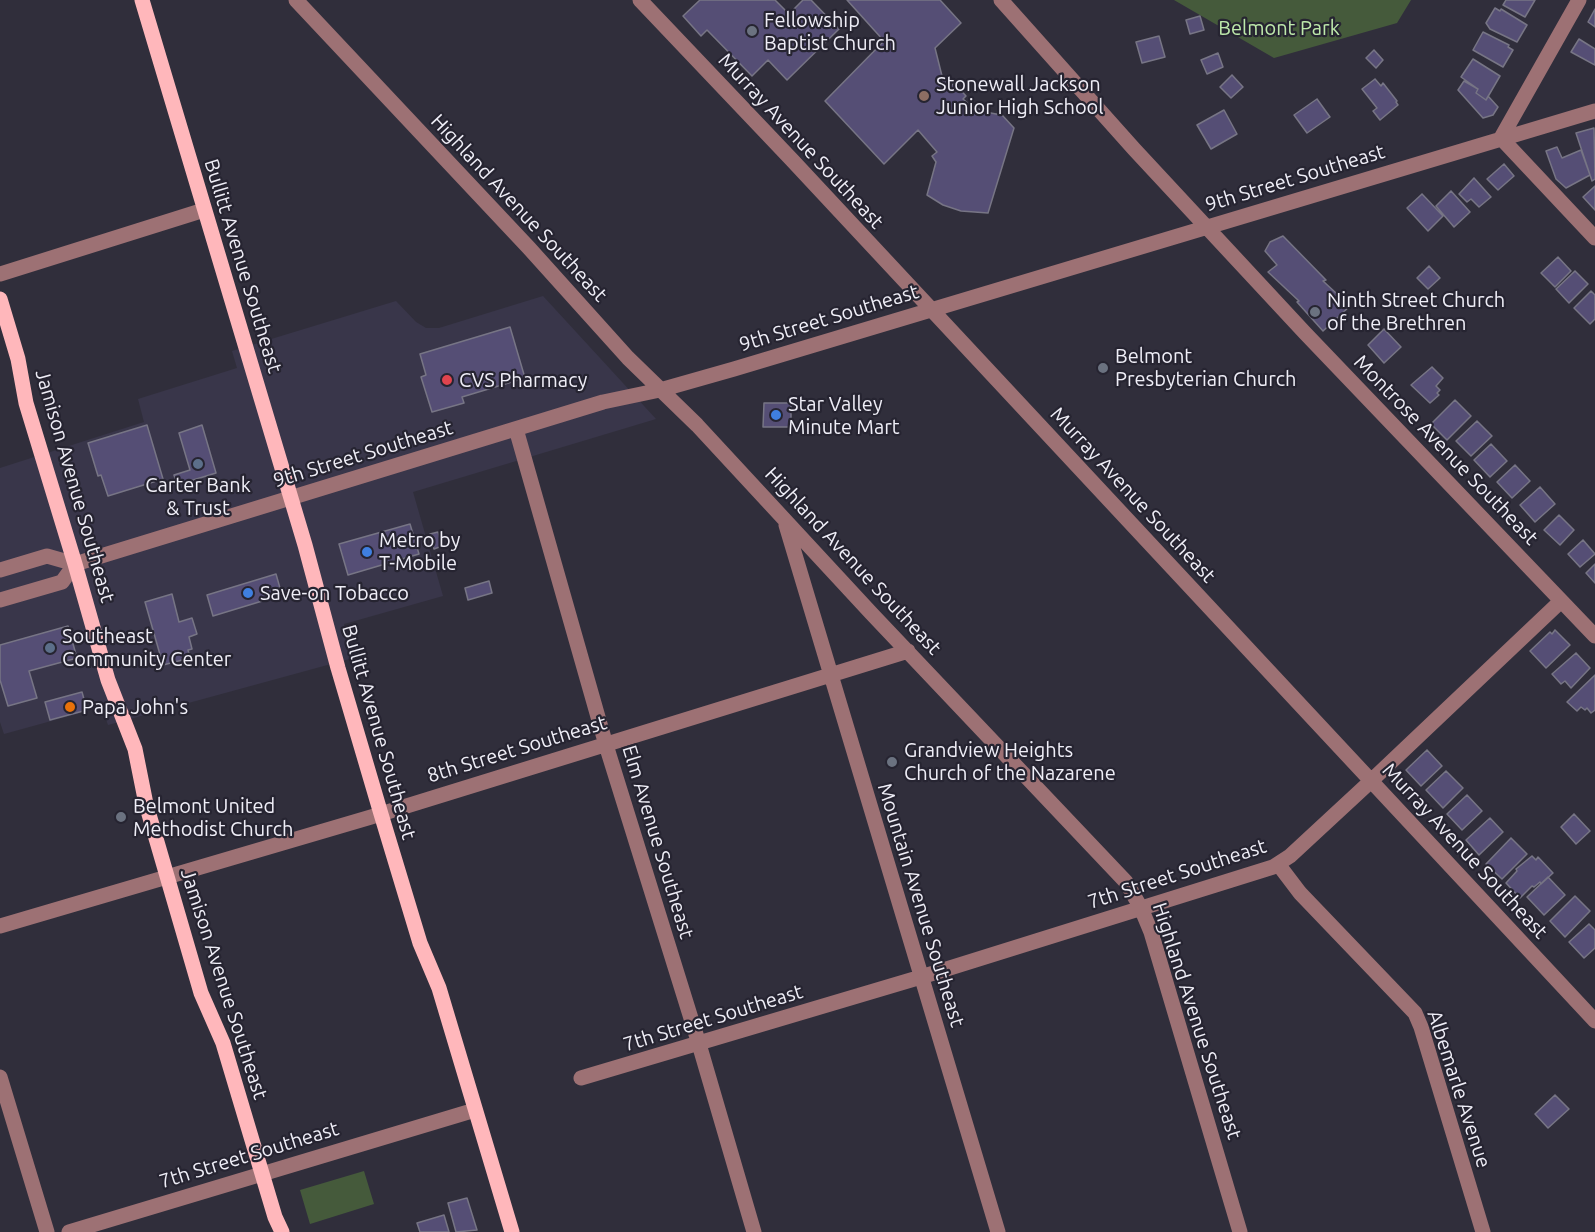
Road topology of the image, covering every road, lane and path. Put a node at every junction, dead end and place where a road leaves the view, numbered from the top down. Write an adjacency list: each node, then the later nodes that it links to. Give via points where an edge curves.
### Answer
1 (142, 0): 8 (main road, Bullitt Avenue Southeast)
2 (296, 0): 14 (street, Highland Avenue Southeast)
3 (640, 0): 13 (street, Murray Avenue Southeast)
4 (1001, 0): 9 (street, Montrose Avenue Southeast)
5 (1579, 0): 7 (street)
6 (1595, 111): 7 (street, 9th Street Southeast)
7 (1501, 138): 9 (street, 9th Street Southeast); 10 (street)
8 (204, 210): 11 (street); 16 (main road, Bullitt Avenue Southeast)
9 (1208, 227): 13 (street, 9th Street Southeast); 21 (street, Montrose Avenue Southeast)
10 (1595, 238)
11 (0, 274)
12 (0, 300): 18 (main road, Jamison Avenue Southeast, via 18,359 26,403)
13 (931, 309): 14 (street, 9th Street Southeast); 26 (street, Murray Avenue Southeast)
14 (660, 390): 15 (street, 9th Street Southeast, via 603,402); 17 (street, Highland Avenue Southeast)
15 (516, 429): 16 (street, 9th Street Southeast); 25 (street, Elm Avenue Southeast)
16 (290, 498): 18 (street, 9th Street Southeast); 27 (main road, Bullitt Avenue Southeast)
17 (785, 520): 23 (street, Highland Avenue Southeast); 24 (street, Mountain Avenue Southeast)
18 (75, 564): 19 (street, via 47,556); 20 (street, 9th Street Southeast, via 62,582); 29 (main road, Jamison Avenue Southeast, via 108,680 135,749 146,804)
19 (0, 570)
20 (0, 600)
21 (1561, 601): 22 (street, Montrose Avenue Southeast); 26 (street, 7th Street Southeast)
22 (1595, 636)
23 (908, 651): 24 (street, 8th Street Southeast); 30 (street, Highland Avenue Southeast, via 1126,882)
24 (831, 676): 25 (street, 8th Street Southeast); 32 (street, Mountain Avenue Southeast)
25 (606, 745): 27 (street, 8th Street Southeast); 34 (street, Elm Avenue Southeast)
26 (1371, 781): 28 (street, 7th Street Southeast); 33 (street, Murray Avenue Southeast)
27 (381, 814): 29 (street, 8th Street Southeast); 37 (main road, Bullitt Avenue Southeast)
28 (1278, 864): 30 (street, 7th Street Southeast); 46 (street, Albemarle Avenue, via 1300,893 1415,1013)
29 (168, 877): 31 (street, 8th Street Southeast); 38 (main road, Jamison Avenue Southeast, via 201,993 223,1043)
30 (1141, 908): 32 (street, 7th Street Southeast); 45 (street, Highland Avenue Southeast)
31 (0, 926)
32 (921, 977): 34 (street, 7th Street Southeast); 44 (street, Mountain Avenue Southeast)
33 (1595, 1021)
34 (699, 1044): 36 (street, 7th Street Southeast); 43 (street, Elm Avenue Southeast)
35 (0, 1077): 39 (street)
36 (580, 1078)
37 (476, 1110): 38 (street, 7th Street Southeast); 42 (main road, Bullitt Avenue Southeast)
38 (262, 1173): 40 (street, 7th Street Southeast); 41 (main road, Jamison Avenue Southeast)
39 (47, 1232)
40 (69, 1232)
41 (282, 1232)
42 (512, 1232)
43 (754, 1232)
44 (999, 1232)
45 (1240, 1232)
46 (1483, 1232)

